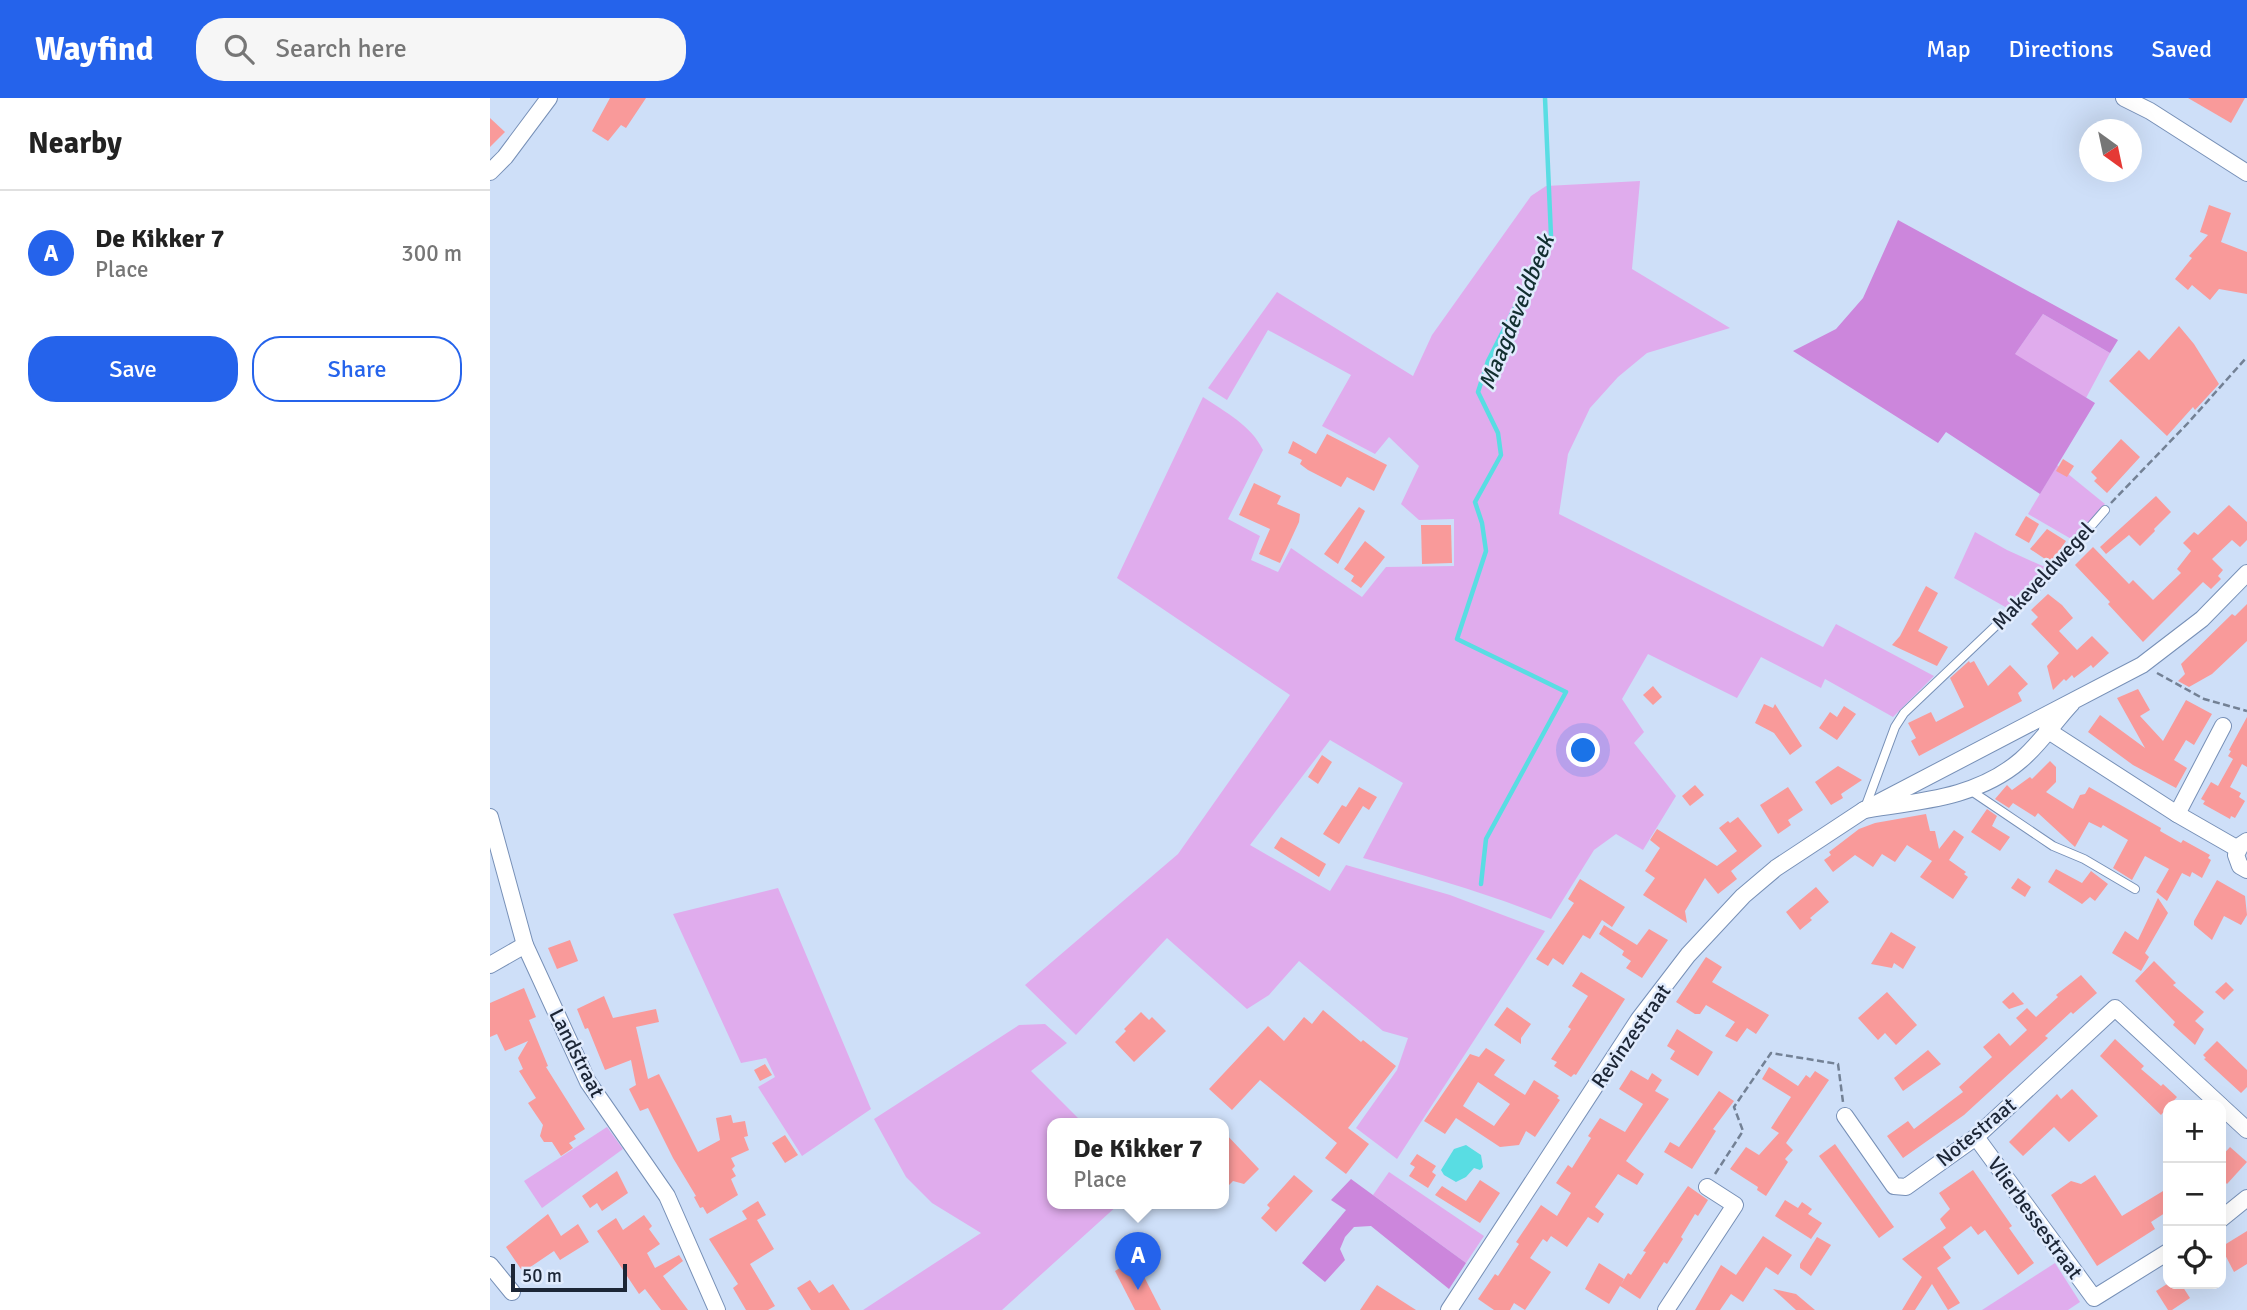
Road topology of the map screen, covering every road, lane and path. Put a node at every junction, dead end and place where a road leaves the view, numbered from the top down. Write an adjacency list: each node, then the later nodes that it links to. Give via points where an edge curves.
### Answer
1 (549, 98): 3 (street)
2 (2124, 98): 4 (street)
3 (490, 172)
4 (2247, 173)
5 (2247, 357): 6 (path, Makeveldwegel)
6 (2105, 510): 14 (lane, Makeveldwegel, via 2044,580 1904,713)
7 (2247, 573): 8 (street, Revinzestraat, via 2202,619)
8 (2142, 665): 9 (street, Revinzestraat); 10 (path, via 2204,699)
9 (2072, 704): 12 (street, Revinzestraat); 14 (street, Revinzestraat)
10 (2247, 711)
11 (2223, 726): 15 (street)
12 (2047, 730): 13 (street, Revinzestraat, via 2023,758); 15 (street)
13 (1970, 790): 14 (street, Revinzestraat); 19 (lane, via 2053,846)
14 (1864, 810): 33 (street, Revinzestraat, via 1768,875 1688,955 1639,1019)
15 (2177, 814): 17 (street)
16 (490, 817): 20 (street, Landstraat)
17 (2242, 845): 18 (street, via 2237,861)
18 (2247, 870)
19 (2135, 889)
20 (525, 945): 21 (street); 34 (street, Landstraat, via 588,1082 667,1196)
21 (490, 965)
22 (2214, 1100): 26 (street, Notestraat, via 2115,1008)
23 (2226, 1111): 25 (street)
24 (1845, 1116): 26 (street, Notestraat, via 1894,1186 1906,1187); 27 (path, via 1838,1064 1770,1053 1734,1107 1743,1131)
25 (2247, 1130)
26 (1976, 1137): 30 (street, Vlierbessestraat, via 2094,1298)
27 (1707, 1187): 35 (street, via 1735,1205)
28 (2247, 1198): 29 (street)
29 (2226, 1215)
30 (2163, 1255)
31 (490, 1265): 32 (street)
32 (512, 1292)
33 (1452, 1309)
34 (717, 1310)
35 (1666, 1310)

